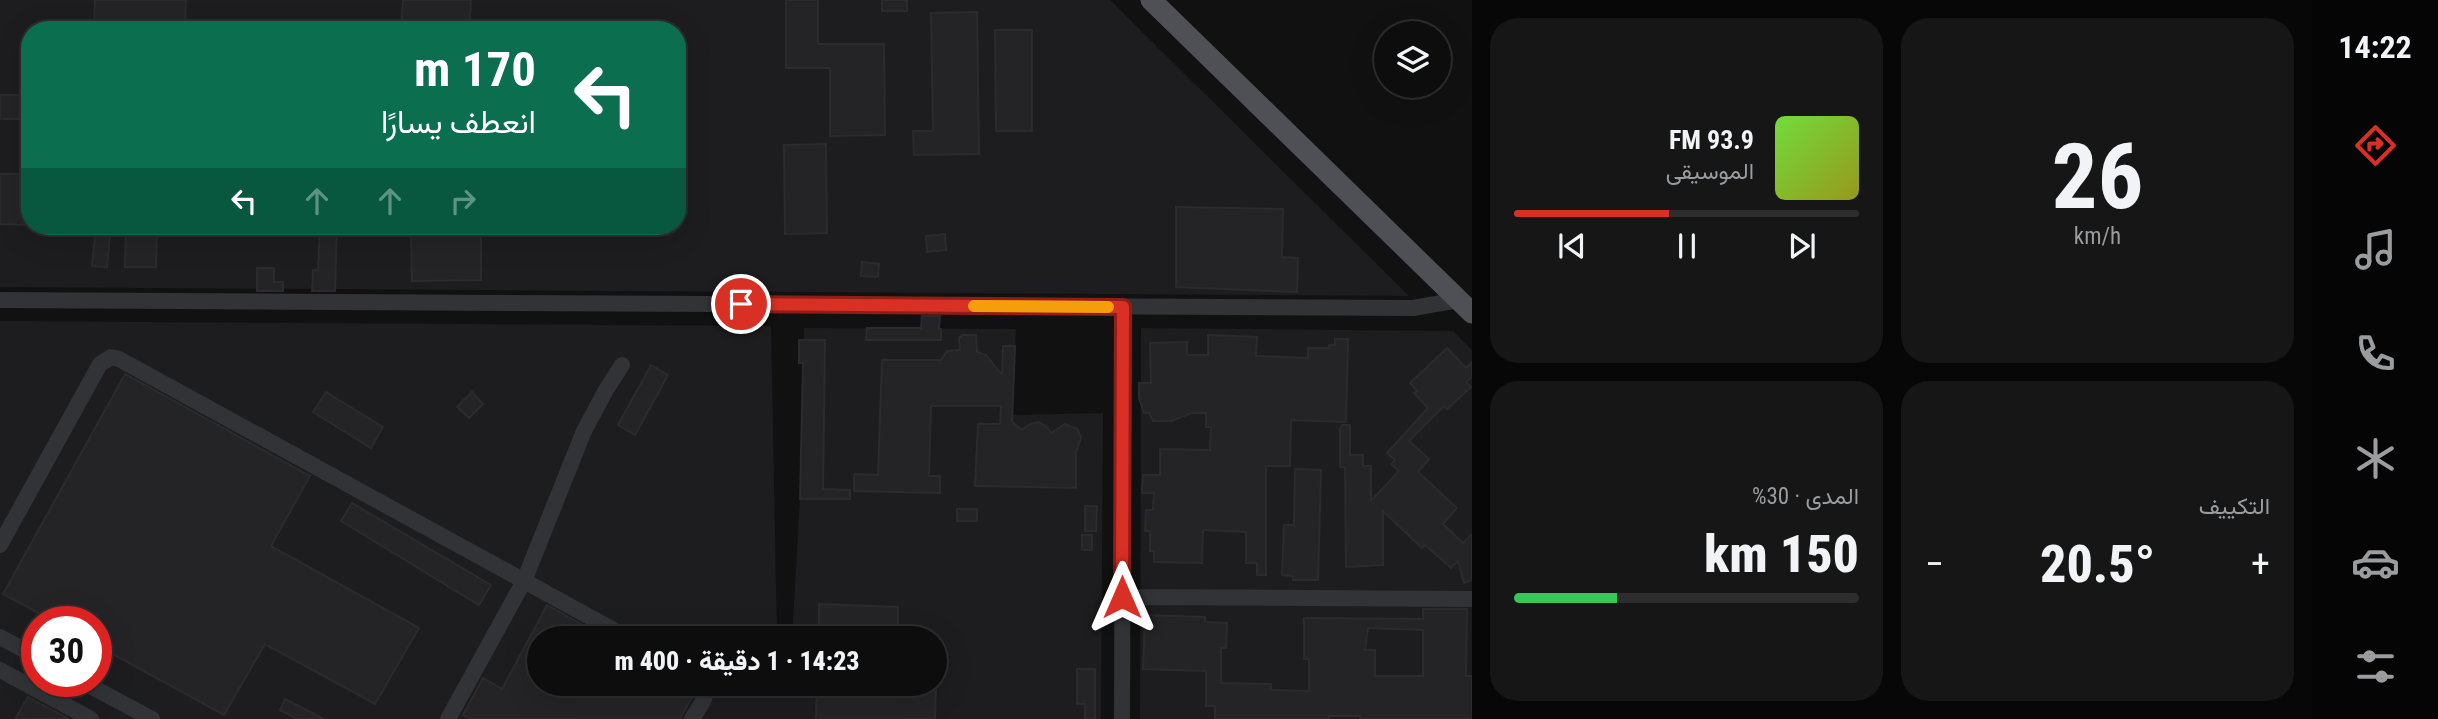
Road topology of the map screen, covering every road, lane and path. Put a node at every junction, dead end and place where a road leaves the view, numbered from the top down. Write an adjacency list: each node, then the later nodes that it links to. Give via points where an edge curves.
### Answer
1 (1152, 0): 3 (main road)
2 (0, 300): 4 (street)
3 (1465, 306): 4 (street)
4 (1123, 307): 8 (street)
5 (622, 365): 7 (street, via 584,431)
6 (0, 545): 7 (street, via 100,364 111,357)
7 (524, 581): 10 (street); 18 (street)
8 (1122, 597): 9 (street); 20 (street)
9 (1472, 599)
10 (606, 626)
11 (0, 637): 12 (street)
12 (21, 648)
13 (0, 670): 16 (street)
14 (705, 696): 19 (street)
15 (111, 697): 17 (street)
16 (91, 719)
17 (152, 719)
18 (448, 719)
19 (692, 719)
20 (1122, 719)

